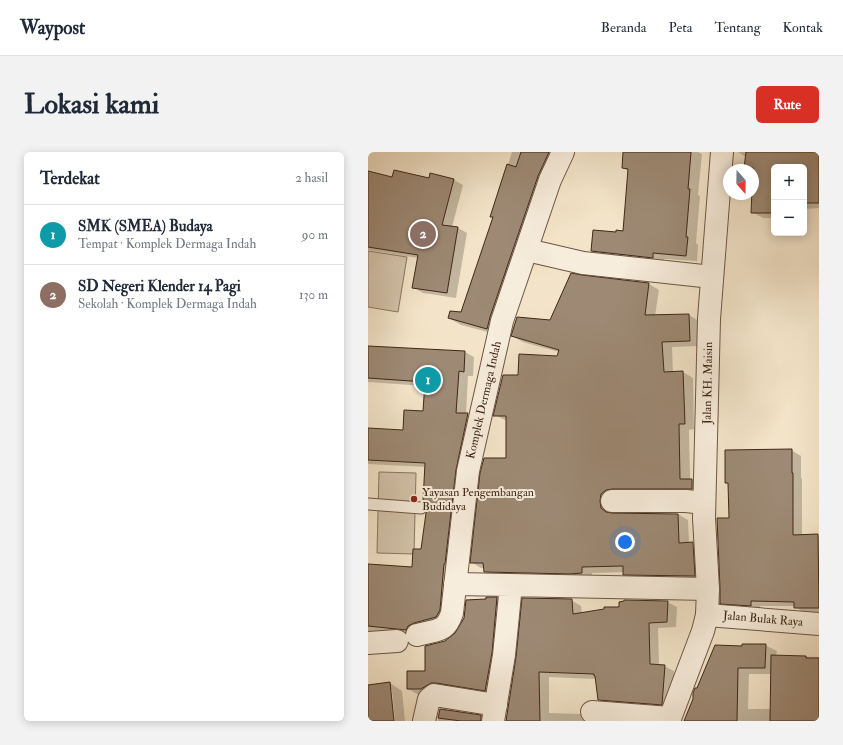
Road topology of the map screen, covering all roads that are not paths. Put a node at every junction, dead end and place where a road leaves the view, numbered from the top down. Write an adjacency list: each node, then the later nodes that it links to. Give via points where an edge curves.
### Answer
1 (563, 152): 3 (street, Komplek Dermaga Indah, via 550,180)
2 (722, 152): 4 (street, Jalan KH. Maisin)
3 (527, 250): 4 (street, via 583,263); 9 (street, Komplek Dermaga Indah, via 502,321 468,471)
4 (712, 277): 6 (street, Jalan KH. Maisin)
5 (612, 502): 6 (street)
6 (704, 503): 11 (street, Jalan KH. Maisin)
7 (368, 504): 8 (lane)
8 (421, 508)
9 (455, 584): 10 (street); 14 (street, Komplek Dermaga Indah, via 452,613 449,623 442,630)
10 (512, 585): 11 (street); 16 (street)
11 (708, 589): 12 (street, Jalan KH. Maisin)
12 (707, 615): 13 (street, Jalan Bulak Raya); 17 (street, Jalan KH. Maisin)
13 (819, 624)
14 (368, 643)
15 (592, 712): 17 (street)
16 (494, 713): 18 (street, via 434,695 429,699)
17 (669, 719)
18 (424, 721)

